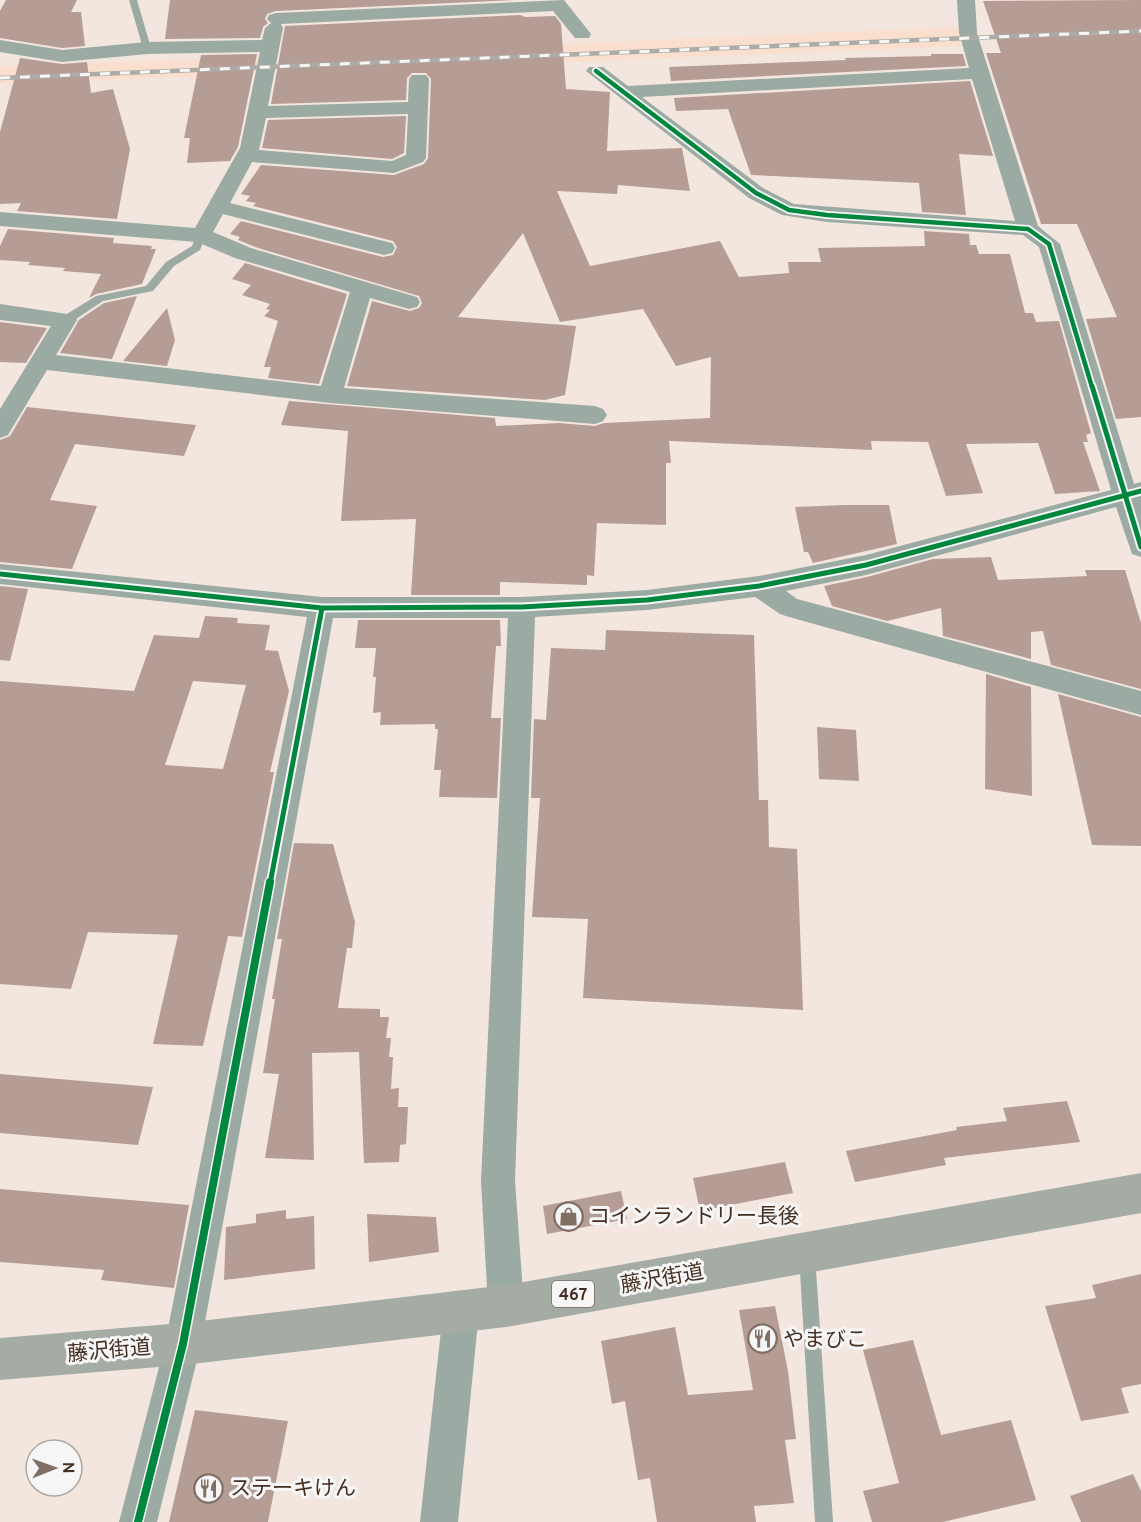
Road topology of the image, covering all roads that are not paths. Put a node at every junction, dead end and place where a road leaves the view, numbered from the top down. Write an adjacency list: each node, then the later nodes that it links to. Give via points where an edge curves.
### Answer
1 (133, 0): 8 (lane)
2 (966, 0): 10 (street, via 968,33)
3 (556, 2): 4 (street); 5 (street)
4 (279, 9): 7 (street)
5 (582, 34)
6 (0, 46): 8 (street, via 62,56)
7 (270, 46): 8 (street); 14 (street)
8 (147, 48)
9 (596, 71): 12 (street)
10 (980, 73): 12 (street); 18 (street)
11 (419, 79): 13 (street)
12 (623, 92): 18 (street, via 756,194 789,210)
13 (417, 108): 14 (street); 15 (street, via 416,158 394,167)
14 (257, 111): 15 (street)
15 (246, 155): 16 (street)
16 (217, 206): 19 (street); 20 (street)
17 (0, 219): 19 (street)
18 (1028, 229): 29 (street, via 1049,244)
19 (201, 235): 21 (street, via 243,253); 24 (lane, via 196,248 170,264 149,289 100,298)
20 (384, 248)
21 (362, 288): 22 (street); 26 (street)
22 (409, 302)
23 (0, 312): 24 (street)
24 (66, 320): 25 (street)
25 (40, 361): 26 (street); 28 (street)
26 (330, 394): 27 (street)
27 (595, 415)
28 (0, 429)
29 (1132, 493): 30 (street); 32 (street, via 866,565)
30 (1141, 547)
31 (0, 574): 34 (street)
32 (759, 586): 33 (street, via 647,600); 35 (street, via 789,607)
33 (522, 607): 34 (street); 38 (street, via 498,1181)
34 (322, 608): 40 (street)
35 (1141, 703)
36 (1141, 1193): 37 (highway, 藤沢街道 / 467)
37 (807, 1253): 38 (highway, 藤沢街道 / 467); 44 (lane)
38 (506, 1306): 39 (highway, 藤沢街道 / 467)
39 (461, 1312): 40 (highway, 藤沢街道 / 467); 43 (street)
40 (183, 1344): 41 (highway, 藤沢街道 / 467); 42 (street)
41 (0, 1359)
42 (138, 1522)
43 (439, 1522)
44 (824, 1522)

